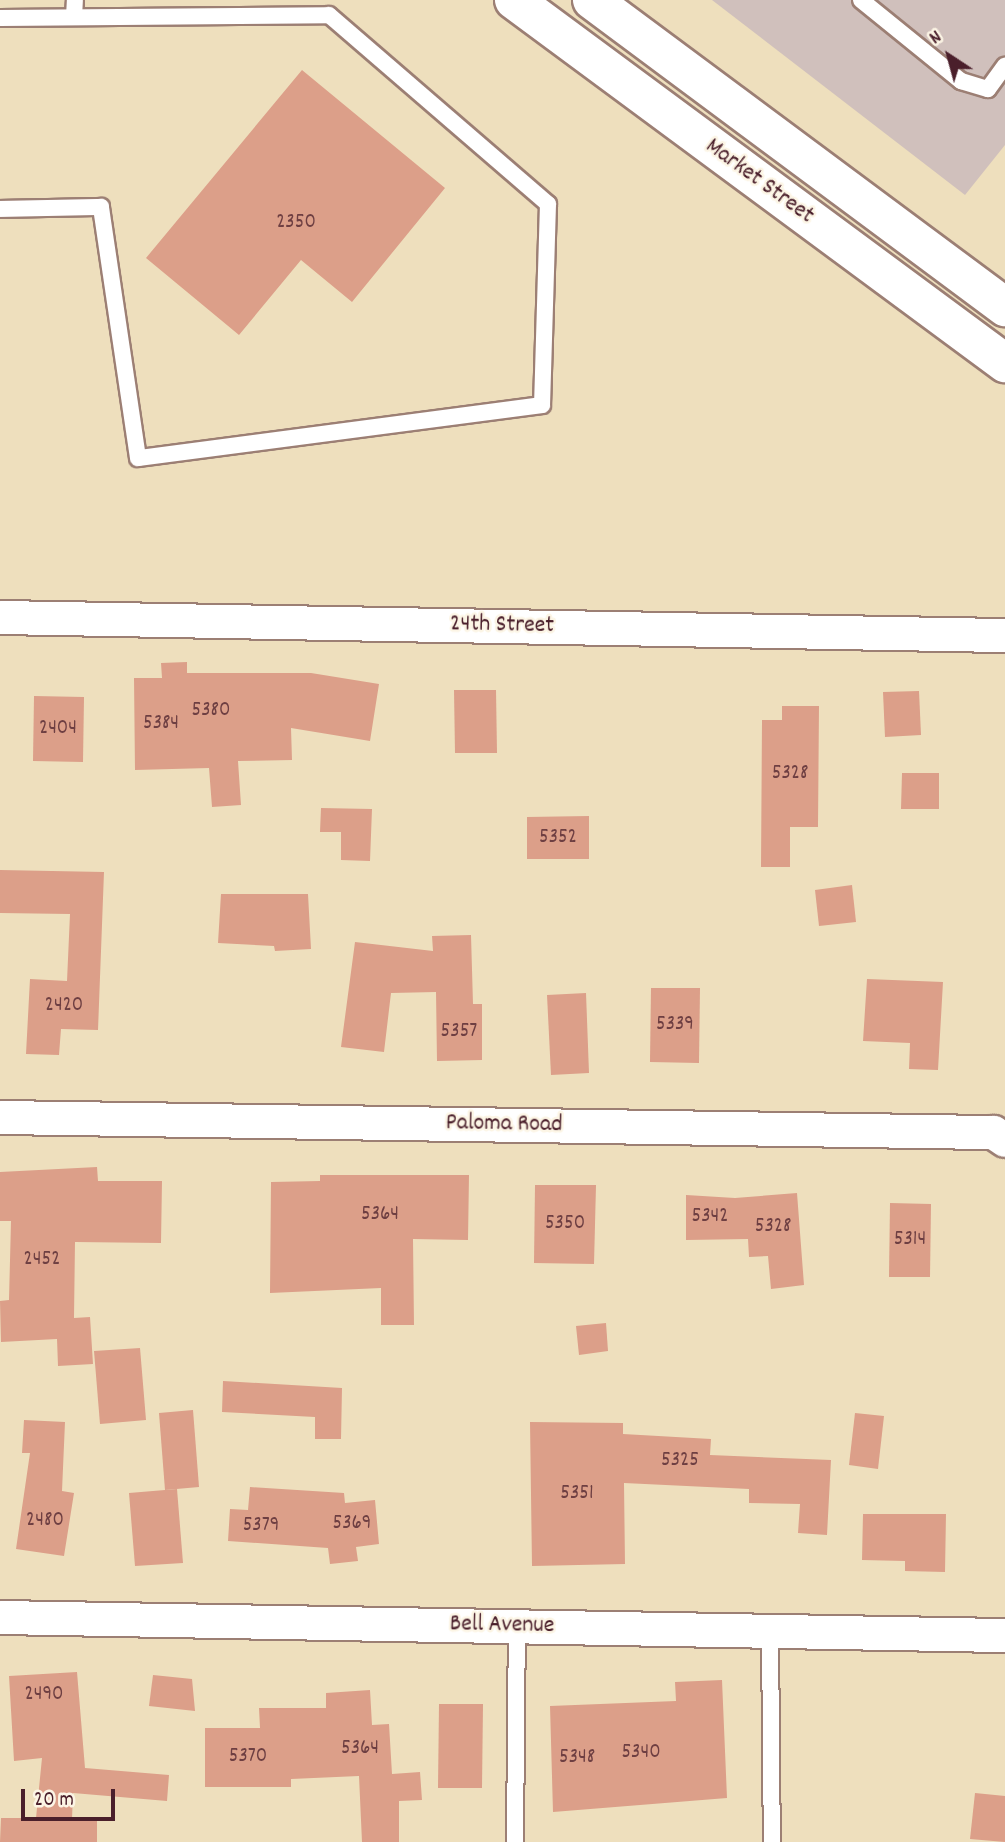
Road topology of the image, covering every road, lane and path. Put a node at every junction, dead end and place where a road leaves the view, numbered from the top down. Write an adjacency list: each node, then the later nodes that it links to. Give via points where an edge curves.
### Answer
1 (75, 0): 7 (lane)
2 (514, 0): 11 (main road, Market Street)
3 (592, 0): 10 (main road, Market Street)
4 (861, 0): 8 (lane, via 961,81 988,89)
5 (220, 8): 7 (lane); 9 (lane, via 329,15 548,204 542,405 138,458 101,207)
6 (0, 18): 7 (lane)
7 (74, 18)
8 (1005, 66)
9 (0, 209)
10 (1005, 307)
11 (1005, 363)
12 (0, 618): 13 (street, 24th Street)
13 (1005, 635)
14 (0, 1117): 15 (street, Paloma Road, via 993,1132)
15 (1005, 1140)
16 (0, 1617): 17 (street, Bell Avenue)
17 (517, 1627): 18 (street, Bell Avenue); 20 (lane)
18 (770, 1631): 19 (street, Bell Avenue); 21 (lane)
19 (1005, 1636)
20 (515, 1842)
21 (772, 1842)

